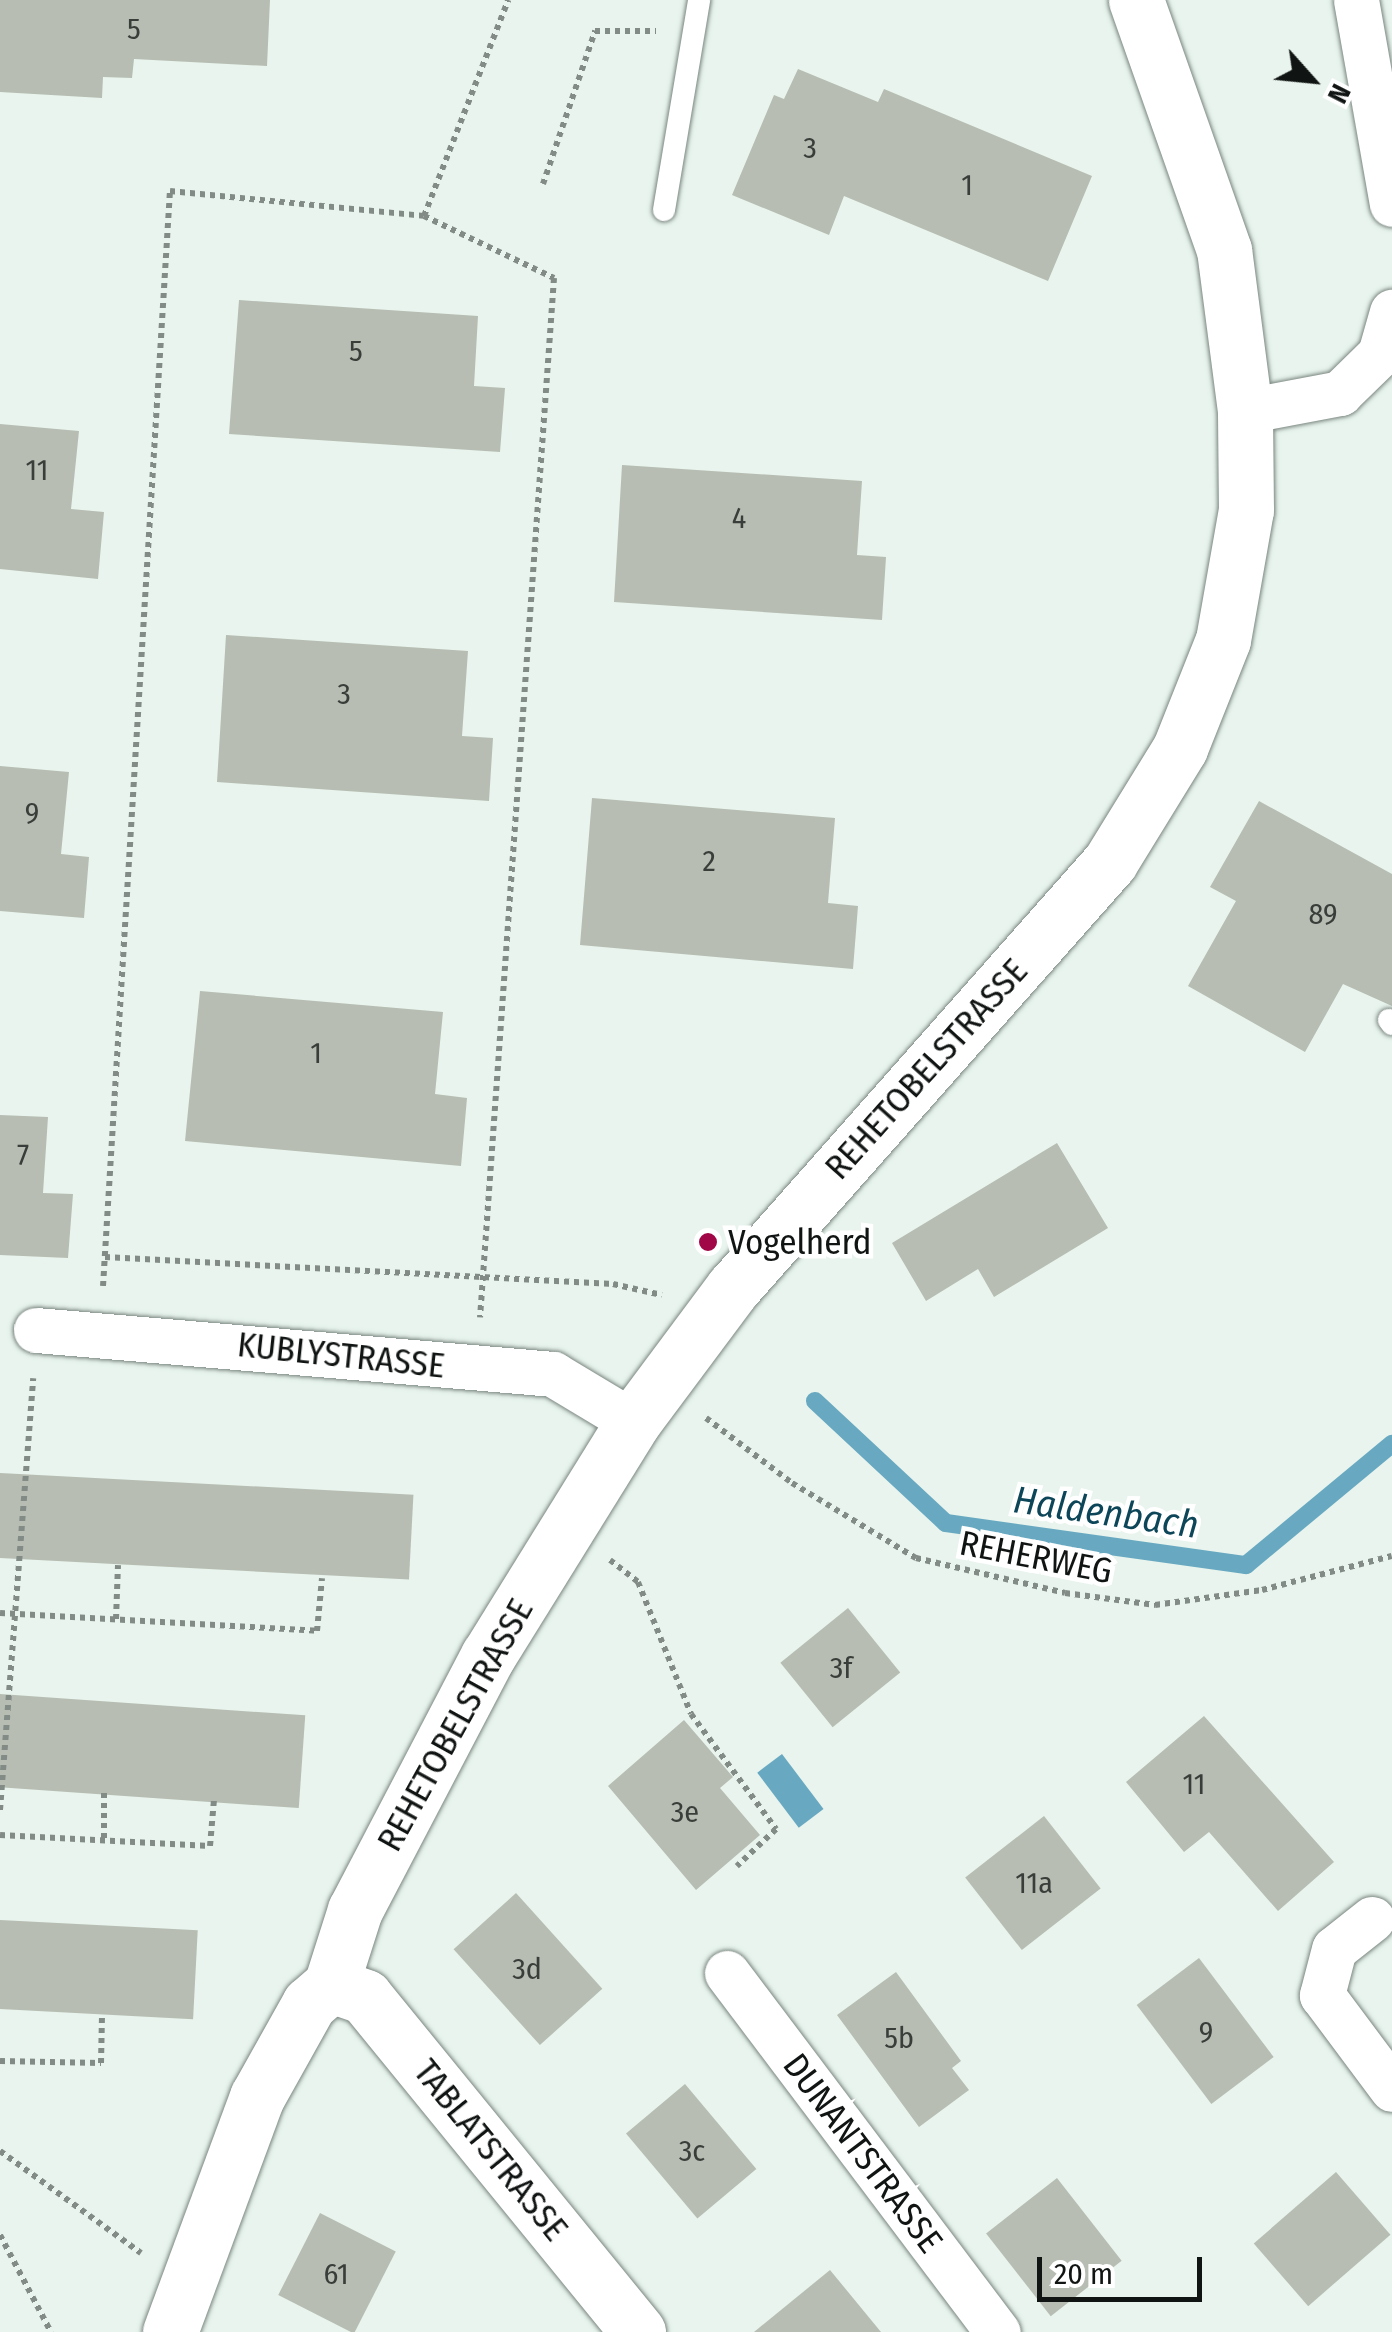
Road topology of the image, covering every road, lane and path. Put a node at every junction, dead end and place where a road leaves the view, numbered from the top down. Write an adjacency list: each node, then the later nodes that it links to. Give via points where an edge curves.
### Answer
1 (508, 0): 9 (path)
2 (698, 0): 8 (lane)
3 (1136, 0): 11 (street, REHETOBELSTRASSE, via 1224,250)
4 (1356, 0): 7 (street)
5 (660, 16): 6 (path, via 656,32 595,32)
6 (543, 184)
7 (1392, 204)
8 (664, 210)
9 (424, 216): 12 (path, via 170,191); 13 (path, via 554,278)
10 (1392, 312): 11 (street, via 1380,354 1340,394)
11 (1244, 411): 19 (street, REHETOBELSTRASSE, via 1246,510 1223,640 1160,781 1110,862 733,1288)
12 (105, 1258): 13 (path); 16 (path)
13 (482, 1277): 14 (path, via 613,1284); 17 (path)
14 (668, 1296)
15 (36, 1330): 16 (street, KUBLYSTRASSE); 25 (path)
16 (100, 1332): 17 (street, KUBLYSTRASSE)
17 (476, 1368): 19 (street, KUBLYSTRASSE, via 553,1374)
18 (706, 1419): 20 (path, REHERWEG, via 792,1483 916,1558 1065,1593 1155,1605 1262,1590)
19 (633, 1422): 35 (street, REHETOBELSTRASSE, via 488,1656 355,1910)
20 (1392, 1556)
21 (607, 1558): 32 (path, via 638,1582 691,1714 776,1829)
22 (118, 1566): 26 (path)
23 (322, 1578): 26 (path, via 317,1632)
24 (0, 1613): 25 (path)
25 (15, 1613): 26 (path); 29 (path)
26 (116, 1620)
27 (104, 1793): 31 (path)
28 (214, 1798): 31 (path, via 210,1846)
29 (0, 1810)
30 (0, 1835): 31 (path)
31 (104, 1841)
32 (737, 1866)
33 (1372, 1919): 38 (street, via 1334,1949 1322,1996)
34 (728, 1974): 45 (street, DUNANTSTRASSE)
35 (331, 1985): 43 (street, REHETOBELSTRASSE, via 309,2004 256,2097); 44 (street, TABLATSTRASSE, via 365,1997)
36 (102, 2015): 37 (path, via 101,2064)
37 (0, 2062)
38 (1392, 2088)
39 (0, 2152): 41 (path)
40 (0, 2235): 42 (path)
41 (151, 2260)
42 (51, 2332)
43 (170, 2332)
44 (638, 2332)
45 (998, 2332)

